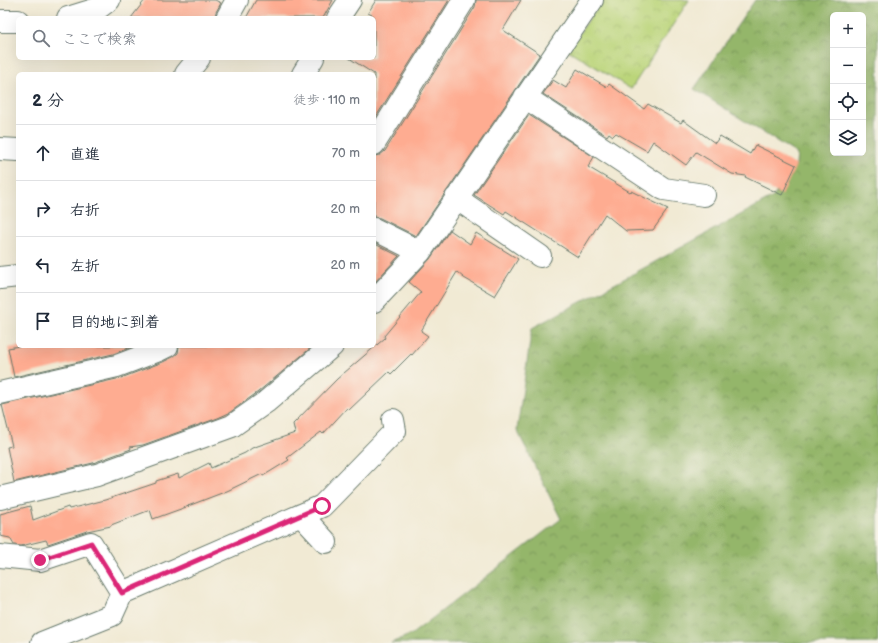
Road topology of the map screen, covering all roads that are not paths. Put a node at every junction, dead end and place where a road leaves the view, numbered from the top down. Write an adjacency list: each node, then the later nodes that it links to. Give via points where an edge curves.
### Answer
1 (109, 0): 6 (street, via 97,9)
2 (237, 0): 7 (street)
3 (350, 0): 8 (street)
4 (464, 0): 16 (street)
5 (592, 0): 15 (street)
6 (74, 16)
7 (228, 16)
8 (339, 16)
9 (0, 21): 10 (street)
10 (16, 21)
11 (197, 60): 13 (street)
12 (312, 60): 14 (street)
13 (188, 72)
14 (304, 72)
15 (525, 97): 19 (street, via 664,189); 20 (street)
16 (376, 141)
17 (0, 149): 18 (street)
18 (16, 150)
19 (704, 195)
20 (456, 198): 22 (street); 23 (street)
21 (376, 230): 22 (street)
22 (420, 252): 26 (street)
23 (540, 256)
24 (16, 276): 25 (street)
25 (0, 278)
26 (376, 299)
27 (163, 348): 29 (street, via 117,366)
28 (330, 348): 31 (street, via 266,402 232,426 97,475)
29 (0, 393)
30 (393, 420): 32 (street, via 395,431 322,506)
31 (0, 498)
32 (301, 515): 33 (street); 35 (street)
33 (326, 542)
34 (0, 556): 35 (street, via 40,560 91,543)
35 (122, 593): 36 (street, via 112,615)
36 (42, 643)

